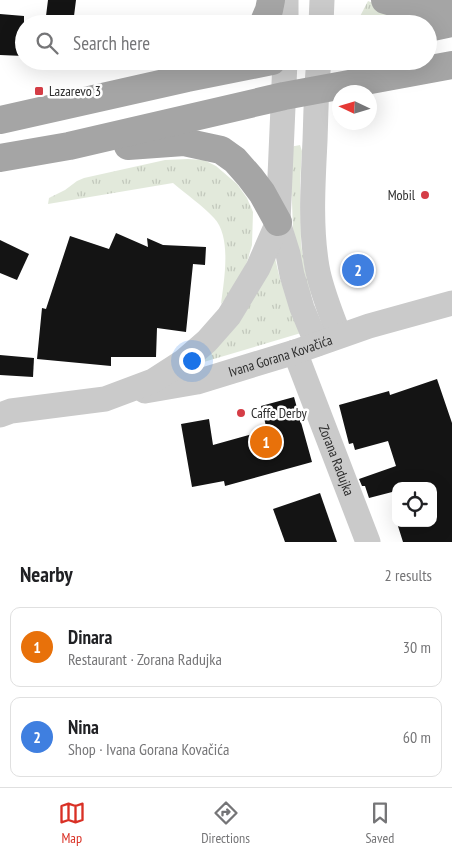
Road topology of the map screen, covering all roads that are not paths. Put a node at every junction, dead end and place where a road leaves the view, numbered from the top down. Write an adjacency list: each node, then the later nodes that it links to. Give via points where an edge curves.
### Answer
1 (271, 0): 6 (main road)
2 (286, 0): 7 (street)
3 (322, 0): 8 (street)
4 (385, 0): 5 (main road, via 424,6)
5 (452, 2)
6 (267, 15)
7 (286, 15)
8 (321, 15)
9 (452, 23): 10 (main road)
10 (437, 26)
11 (452, 65): 12 (main road)
12 (437, 68)
13 (204, 70): 18 (main road)
14 (227, 70): 18 (main road)
15 (285, 70): 20 (street)
16 (318, 70): 19 (street)
17 (425, 70): 19 (main road)
18 (187, 78): 21 (main road)
19 (316, 90): 20 (main road); 26 (street, via 314,239 325,296)
20 (284, 96): 22 (main road); 24 (street)
21 (0, 120)
22 (74, 145): 23 (main road); 24 (main road, via 184,142 221,150 250,177)
23 (0, 158)
24 (278, 222): 26 (street, via 302,308); 27 (street, via 258,268 229,316 207,341 184,362 153,381)
25 (452, 303): 26 (street, Ivana Gorana Kovačića)
26 (317, 344): 27 (street, Ivana Gorana Kovačića, via 198,382); 29 (street, Zorana Radujka)
27 (105, 398): 28 (street)
28 (0, 415)
29 (368, 542)

